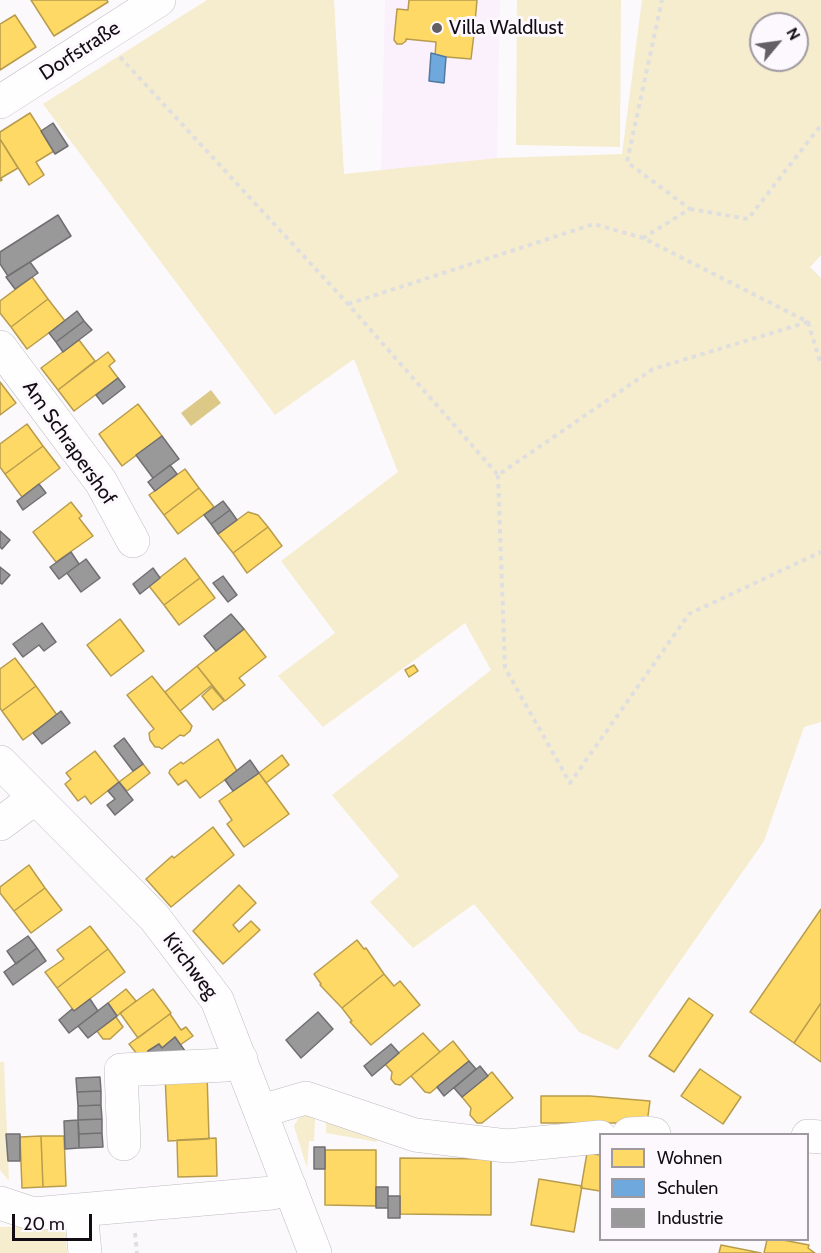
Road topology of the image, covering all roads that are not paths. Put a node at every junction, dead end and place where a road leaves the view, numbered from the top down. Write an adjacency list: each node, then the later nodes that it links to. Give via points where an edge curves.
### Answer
1 (159, 0): 2 (street, Dorfstraße)
2 (0, 102)
3 (0, 347): 4 (street, Am Schrapershof, via 101,482)
4 (133, 541)
5 (0, 762): 6 (street, Kirchweg)
6 (35, 798): 7 (street); 8 (street, Kirchweg, via 154,917 217,1000)
7 (0, 824)
8 (241, 1059): 9 (street, Kirchweg); 11 (street, via 226,1065 121,1070)
9 (261, 1111): 10 (street, via 306,1098 415,1136 507,1146); 12 (street, Kirchweg)
10 (599, 1137)
11 (124, 1144)
12 (290, 1186): 14 (street, via 272,1193); 16 (street, Kirchweg)
13 (0, 1203): 14 (street, via 33,1214)
14 (81, 1210): 15 (street)
15 (85, 1253)
16 (315, 1253)

